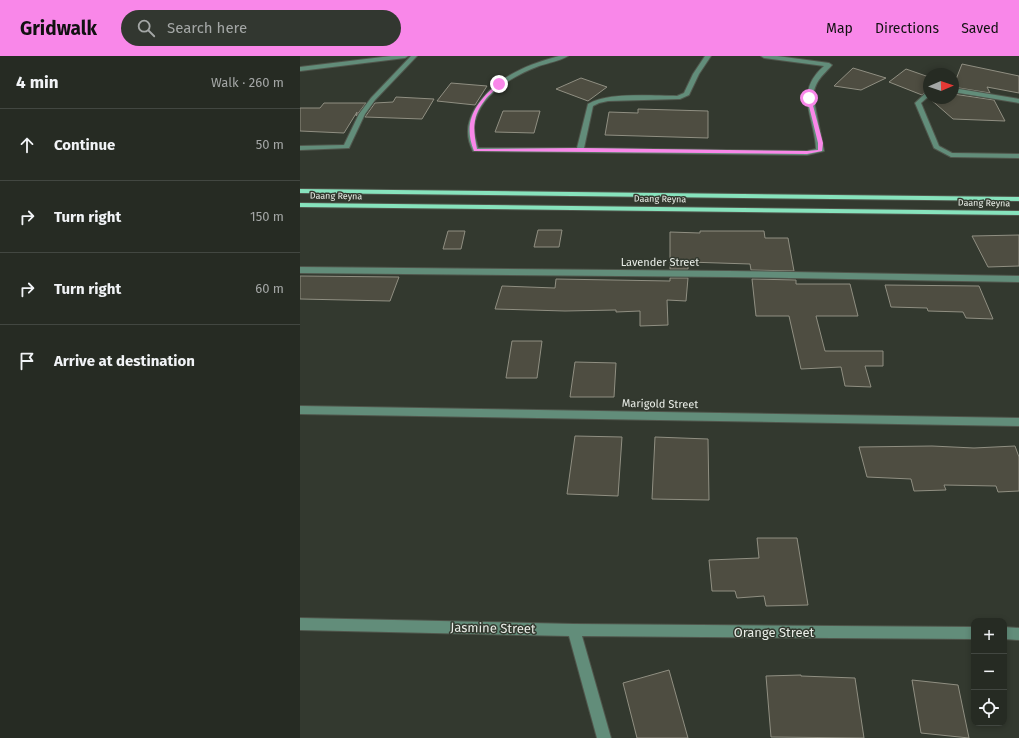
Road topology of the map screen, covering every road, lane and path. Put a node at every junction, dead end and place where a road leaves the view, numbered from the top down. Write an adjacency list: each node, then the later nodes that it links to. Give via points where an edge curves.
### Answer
1 (405, 56): 6 (street)
2 (414, 56): 11 (street, via 372,99 347,147)
3 (565, 56): 12 (street, via 517,72 499,84 483,99 474,116 471,131 475,150)
4 (708, 56): 12 (street, via 687,94 678,98 608,98 590,105)
5 (764, 56): 12 (street, via 830,65 816,78 809,98 820,151 807,153)
6 (382, 58): 7 (street)
7 (300, 69)
8 (959, 91): 10 (street)
9 (923, 98): 13 (street, via 918,103 936,147 951,155)
10 (1019, 101)
11 (300, 148)
12 (580, 150)
13 (1019, 156)
14 (300, 191): 15 (main road, Daang Reyna)
15 (1019, 199)
16 (300, 205): 17 (main road, Daang Reyna)
17 (1019, 214)
18 (300, 270): 19 (street, Lavender Street)
19 (1019, 280)
20 (300, 410): 21 (street, Marigold Street)
21 (1019, 422)
22 (300, 624): 23 (street, Jasmine Street)
23 (574, 630): 24 (street, Orange Street); 27 (street)
24 (971, 633)
25 (1007, 634): 26 (street)
26 (1019, 634)
27 (604, 738)

